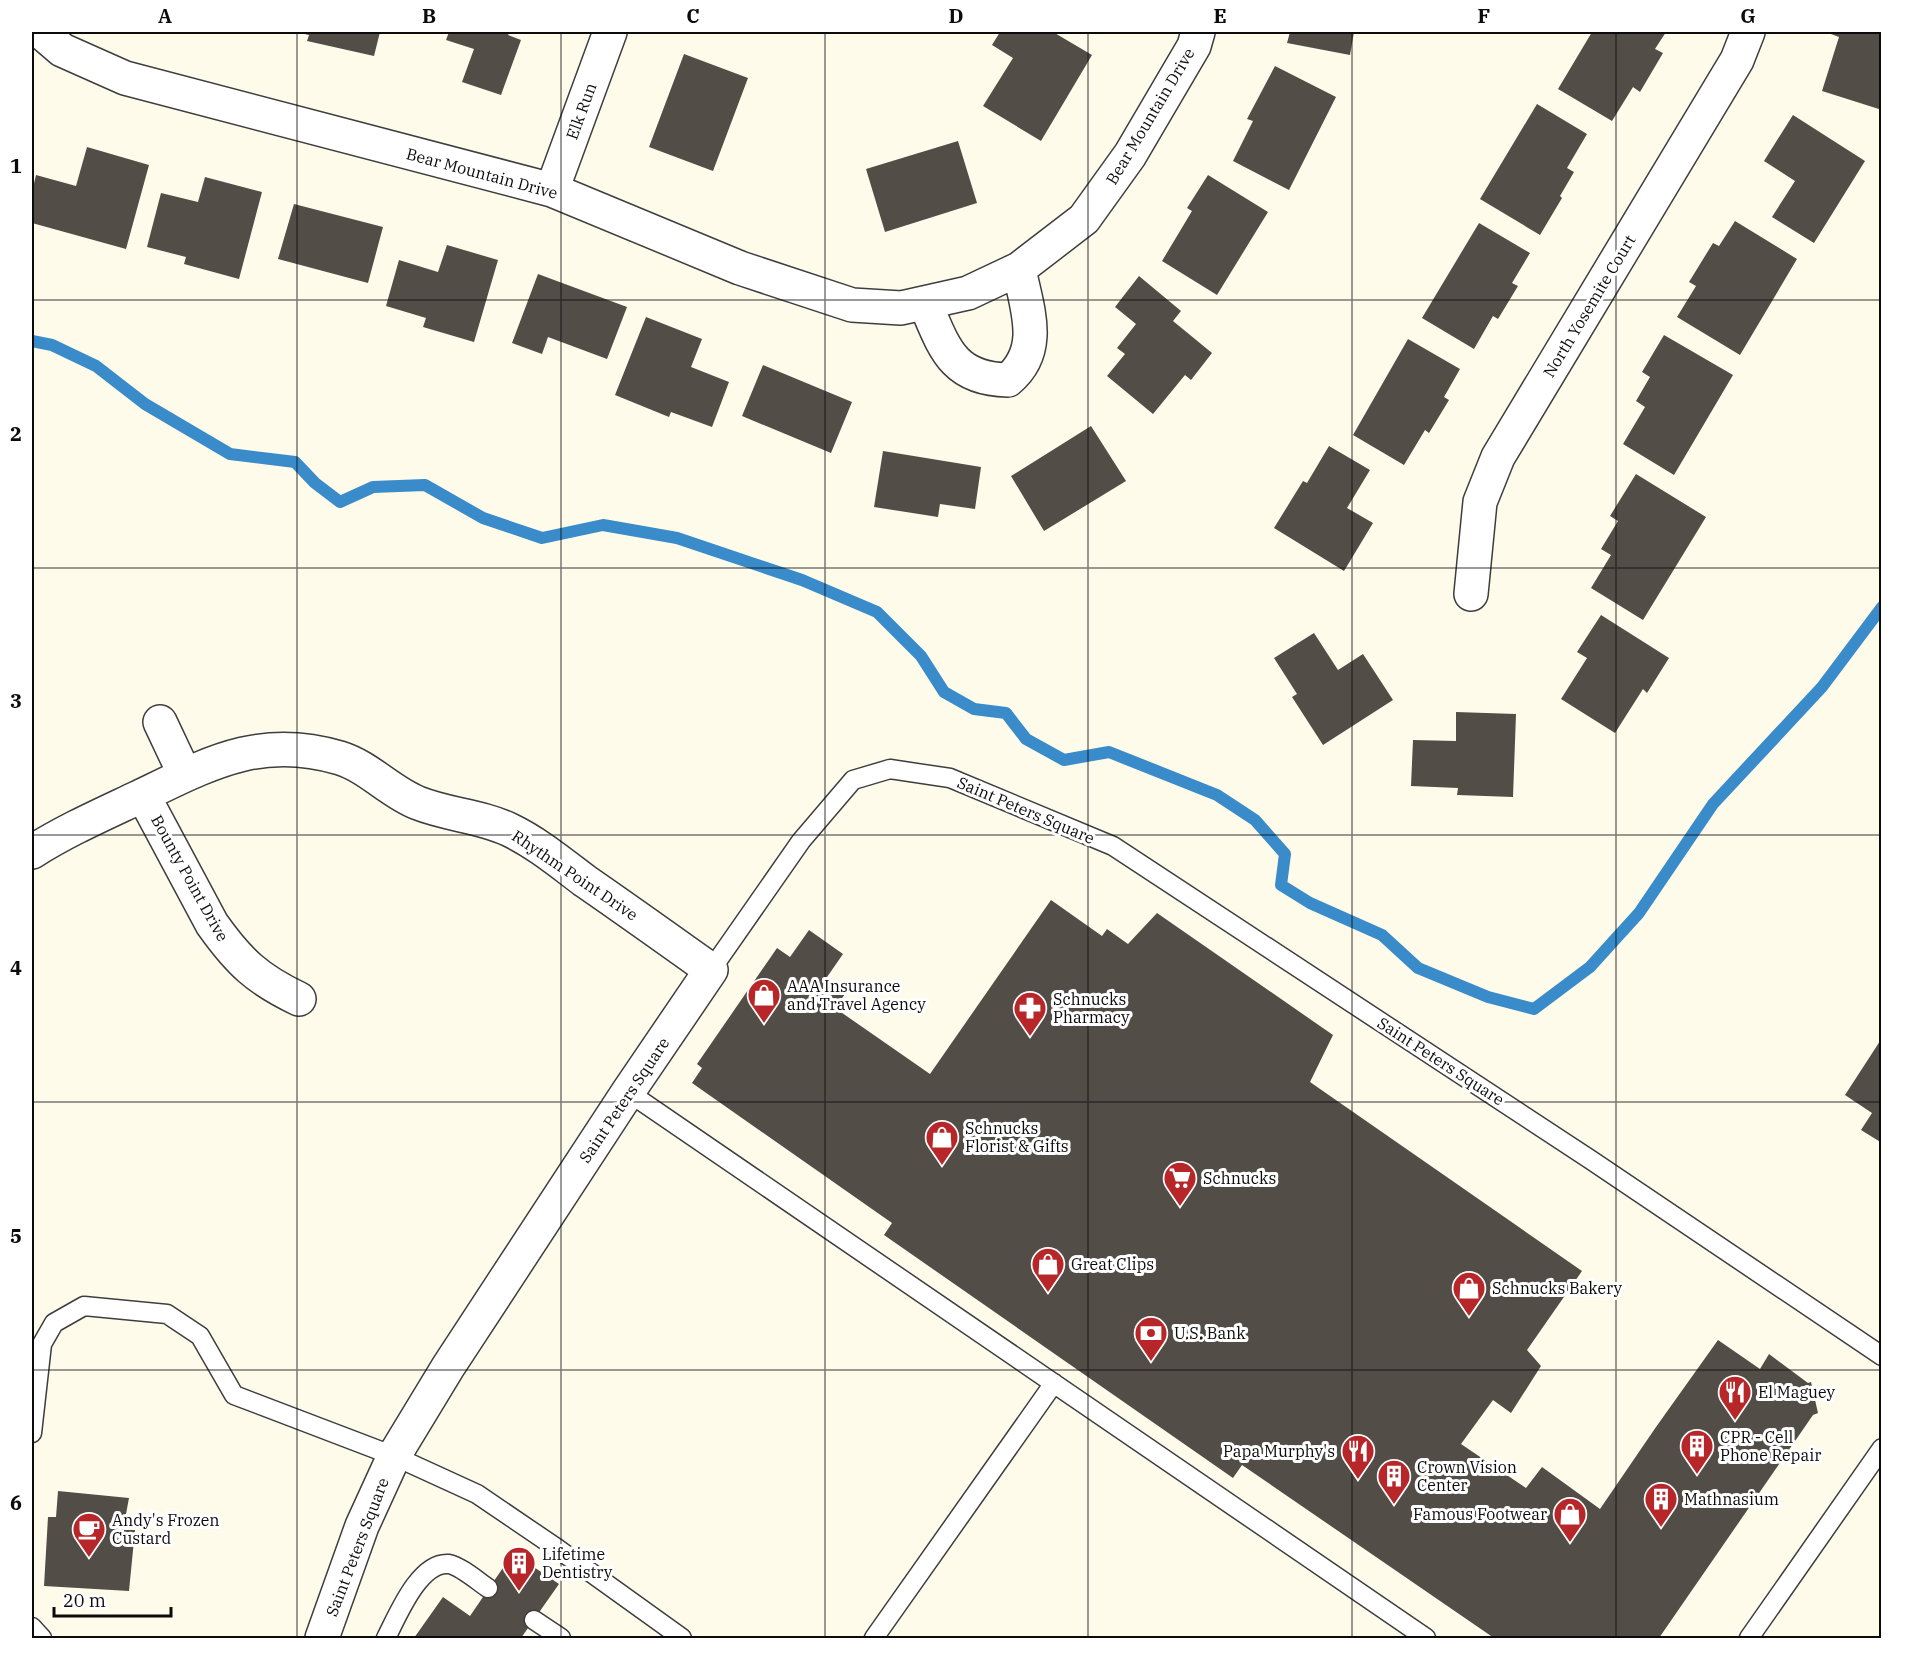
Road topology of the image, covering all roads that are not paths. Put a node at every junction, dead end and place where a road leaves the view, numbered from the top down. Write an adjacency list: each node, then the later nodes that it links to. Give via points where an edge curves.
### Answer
1 (41, 32): 5 (street, Bear Mountain Drive, via 62,50 124,78)
2 (610, 32): 5 (street, Elk Run)
3 (1198, 32): 6 (street, Bear Mountain Drive, via 1194,46 1130,155 1084,219)
4 (1748, 32): 8 (street, North Yosemite Court, via 1737,60 1498,457 1480,502)
5 (552, 190): 7 (street, Bear Mountain Drive, via 740,268 852,305 901,308)
6 (1019, 269): 7 (street, Bear Mountain Drive, via 968,293); 7 (street, via 1031,330 1029,351 1020,370 1008,380 969,372 949,356)
7 (925, 303)
8 (1471, 594)
9 (160, 722): 10 (street)
10 (185, 775): 11 (street, Rhythm Point Drive); 13 (street, Rhythm Point Drive, via 233,756 270,749 342,759 408,800 479,819 521,836)
11 (143, 795): 12 (street, Rhythm Point Drive); 14 (street, Bounty Point Drive, via 224,941 265,982)
12 (32, 852)
13 (711, 970): 15 (street, Saint Peters Square); 16 (lane, Saint Peters Square, via 801,841 853,780 890,769 950,778 1113,846)
14 (299, 999)
15 (628, 1092): 17 (lane); 20 (street, Saint Peters Square)
16 (1881, 1356)
17 (1054, 1383): 29 (lane); 30 (lane)
18 (32, 1433): 20 (lane, via 42,1344 54,1323 84,1305 167,1314 200,1336 234,1395)
19 (1881, 1448): 31 (lane)
20 (394, 1456): 25 (street, Saint Peters Square, via 362,1526); 28 (lane, via 477,1494)
21 (489, 1588): 26 (lane, via 450,1564 438,1565 425,1572)
22 (534, 1620): 27 (lane)
23 (32, 1627): 24 (lane)
24 (42, 1638)
25 (322, 1638)
26 (386, 1638)
27 (561, 1638)
28 (682, 1638)
29 (874, 1638)
30 (1426, 1638)
31 (1749, 1638)

